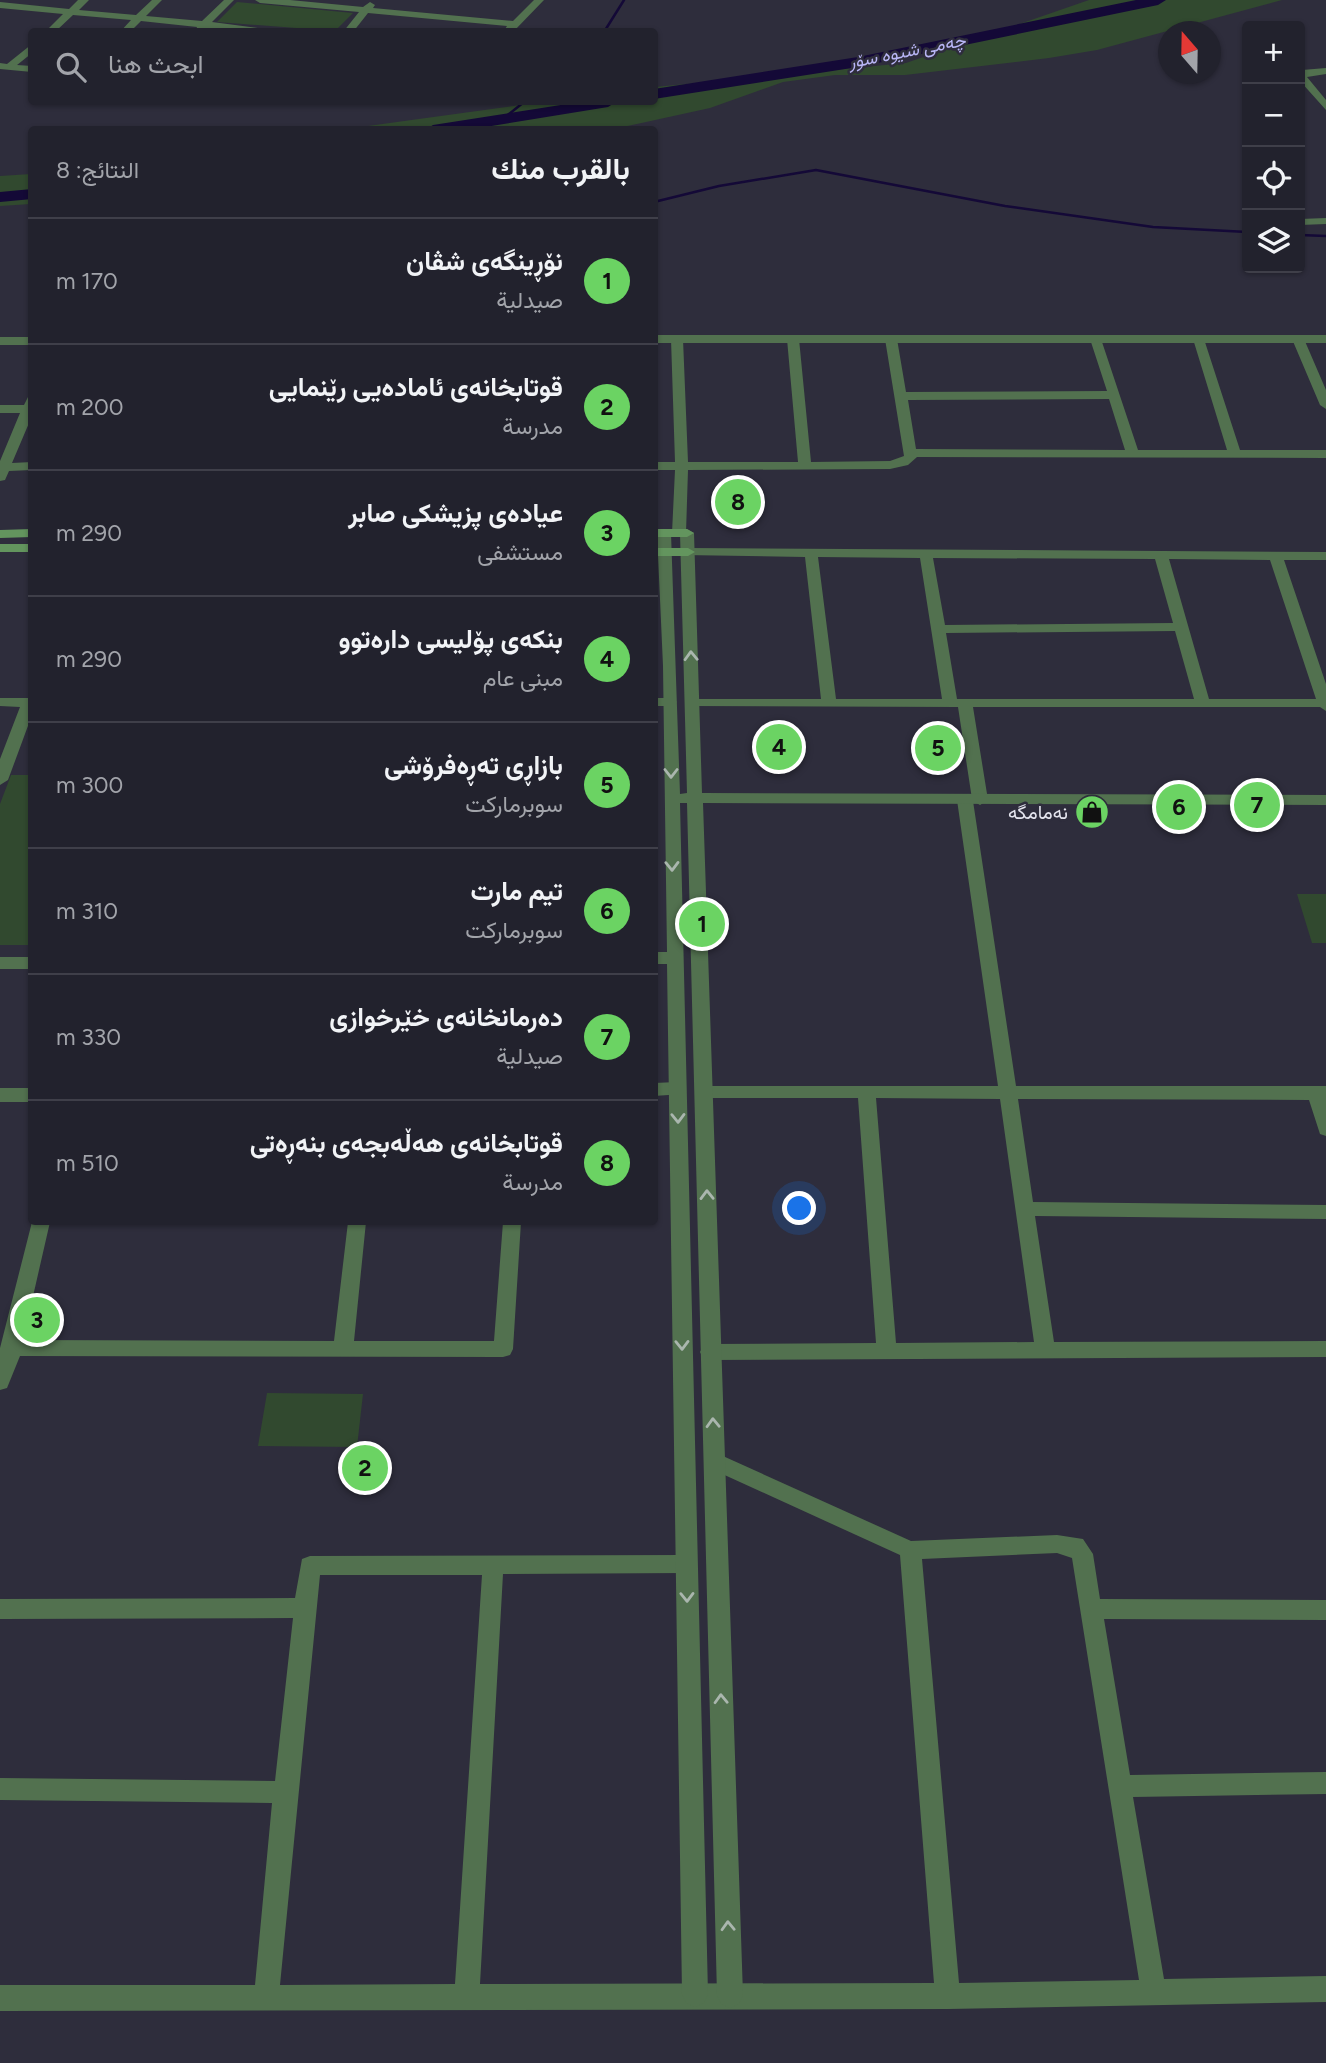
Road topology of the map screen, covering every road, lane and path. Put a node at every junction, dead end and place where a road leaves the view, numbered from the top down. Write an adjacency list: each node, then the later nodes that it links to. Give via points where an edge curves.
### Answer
1 (84, 0): 10 (street)
2 (157, 0): 11 (street)
3 (229, 0): 14 (street)
4 (260, 0): 7 (street)
5 (374, 0): 9 (street)
6 (539, 0): 16 (street)
7 (301, 2): 9 (street)
8 (4, 5): 10 (street)
9 (365, 10): 15 (street); 16 (street)
10 (72, 11): 11 (street); 12 (street)
11 (138, 18): 13 (street); 14 (street)
12 (53, 28)
13 (128, 28)
14 (202, 28)
15 (350, 28)
16 (511, 28)
17 (28, 50): 18 (street)
18 (5, 66): 19 (street)
19 (28, 69)
20 (1326, 71): 21 (street, via 1307,72 1302,77)
21 (1326, 107)
22 (1326, 221): 23 (street)
23 (1305, 222)
24 (1326, 329): 26 (street)
25 (658, 330): 26 (street)
26 (1153, 334): 31 (street); 32 (street)
27 (658, 339): 28 (street)
28 (677, 339): 29 (street); 48 (street)
29 (793, 339): 30 (street); 49 (street)
30 (891, 339): 31 (street); 37 (street)
31 (1096, 339): 38 (street)
32 (1199, 340): 33 (street); 45 (street)
33 (1298, 340): 34 (street); 40 (street)
34 (1326, 340)
35 (0, 341): 36 (street)
36 (28, 341)
37 (901, 396): 38 (street); 43 (street)
38 (1114, 396): 44 (street)
39 (28, 404): 42 (street)
40 (1326, 405)
41 (28, 407): 51 (street)
42 (0, 409)
43 (912, 453): 44 (street); 49 (street, via 897,464)
44 (1133, 453): 45 (street)
45 (1235, 454): 46 (street)
46 (1326, 454)
47 (658, 466): 48 (street)
48 (682, 466): 49 (street); 53 (street)
49 (805, 466)
50 (28, 467): 51 (street)
51 (2, 472)
52 (28, 533): 54 (main road)
53 (671, 533): 57 (street); 58 (street)
54 (0, 534)
55 (0, 548): 56 (main road)
56 (28, 548)
57 (660, 552): 58 (main road); 68 (street)
58 (688, 552): 59 (street); 69 (street, one-way to 58)
59 (811, 553): 60 (street); 71 (street)
60 (926, 554): 61 (street); 65 (street)
61 (1161, 555): 62 (street); 64 (street)
62 (1275, 555): 63 (street); 73 (street)
63 (1326, 556)
64 (1182, 627): 65 (street); 72 (street)
65 (937, 629): 70 (street)
66 (0, 702): 67 (street)
67 (28, 702)
68 (662, 702): 75 (street)
69 (693, 703): 71 (street); 76 (street)
70 (957, 703): 71 (street); 72 (street); 80 (street)
71 (830, 704)
72 (1203, 704): 73 (street)
73 (1326, 704)
74 (28, 707): 77 (street)
75 (671, 739): 76 (street); 78 (street, one-way to 78)
76 (692, 739): 79 (street)
77 (0, 780)
78 (671, 797): 79 (street); 83 (street, one-way to 83)
79 (694, 798): 80 (street); 82 (street)
80 (972, 800): 81 (street); 93 (street)
81 (1326, 800)
82 (701, 957): 83 (street, via 685,967); 88 (street)
83 (669, 958): 86 (street)
84 (0, 963): 85 (street)
85 (28, 963)
86 (677, 1089): 87 (street); 109 (street, one-way to 109)
87 (658, 1090)
88 (705, 1091): 89 (street); 104 (street, one-way to 88)
89 (866, 1091): 93 (street); 105 (street)
90 (1321, 1093): 93 (street); 94 (street)
91 (0, 1095): 92 (street)
92 (28, 1095)
93 (1010, 1095): 95 (street)
94 (1326, 1129)
95 (1026, 1209): 96 (street); 102 (street)
96 (1326, 1212)
97 (40, 1225): 100 (street)
98 (356, 1225): 101 (street)
99 (512, 1225): 101 (street, via 503,1349)
100 (10, 1348): 101 (street); 106 (street)
101 (343, 1348)
102 (1045, 1348): 103 (street); 105 (street)
103 (1326, 1349)
104 (710, 1352): 105 (street); 107 (street, one-way to 104)
105 (887, 1353)
106 (0, 1382)
107 (714, 1461): 108 (street); 122 (street, one-way to 107)
108 (910, 1550): 113 (street, via 1075,1546 1082,1554); 124 (street)
109 (686, 1564): 110 (street); 121 (street, one-way to 121)
110 (493, 1565): 112 (street, via 310,1566); 123 (street)
111 (0, 1608): 112 (street)
112 (305, 1608): 118 (street)
113 (1090, 1609): 114 (street); 116 (street)
114 (1326, 1610)
115 (1326, 1783): 116 (street)
116 (1122, 1786): 120 (street)
117 (0, 1789): 118 (street)
118 (285, 1792): 126 (street)
119 (1326, 1989): 120 (street)
120 (1153, 1991): 124 (street)
121 (695, 1994): 122 (street); 123 (street)
122 (730, 1994): 124 (street)
123 (467, 1996): 126 (street)
124 (948, 1996)
125 (0, 1998): 126 (street)
126 (266, 1998)

